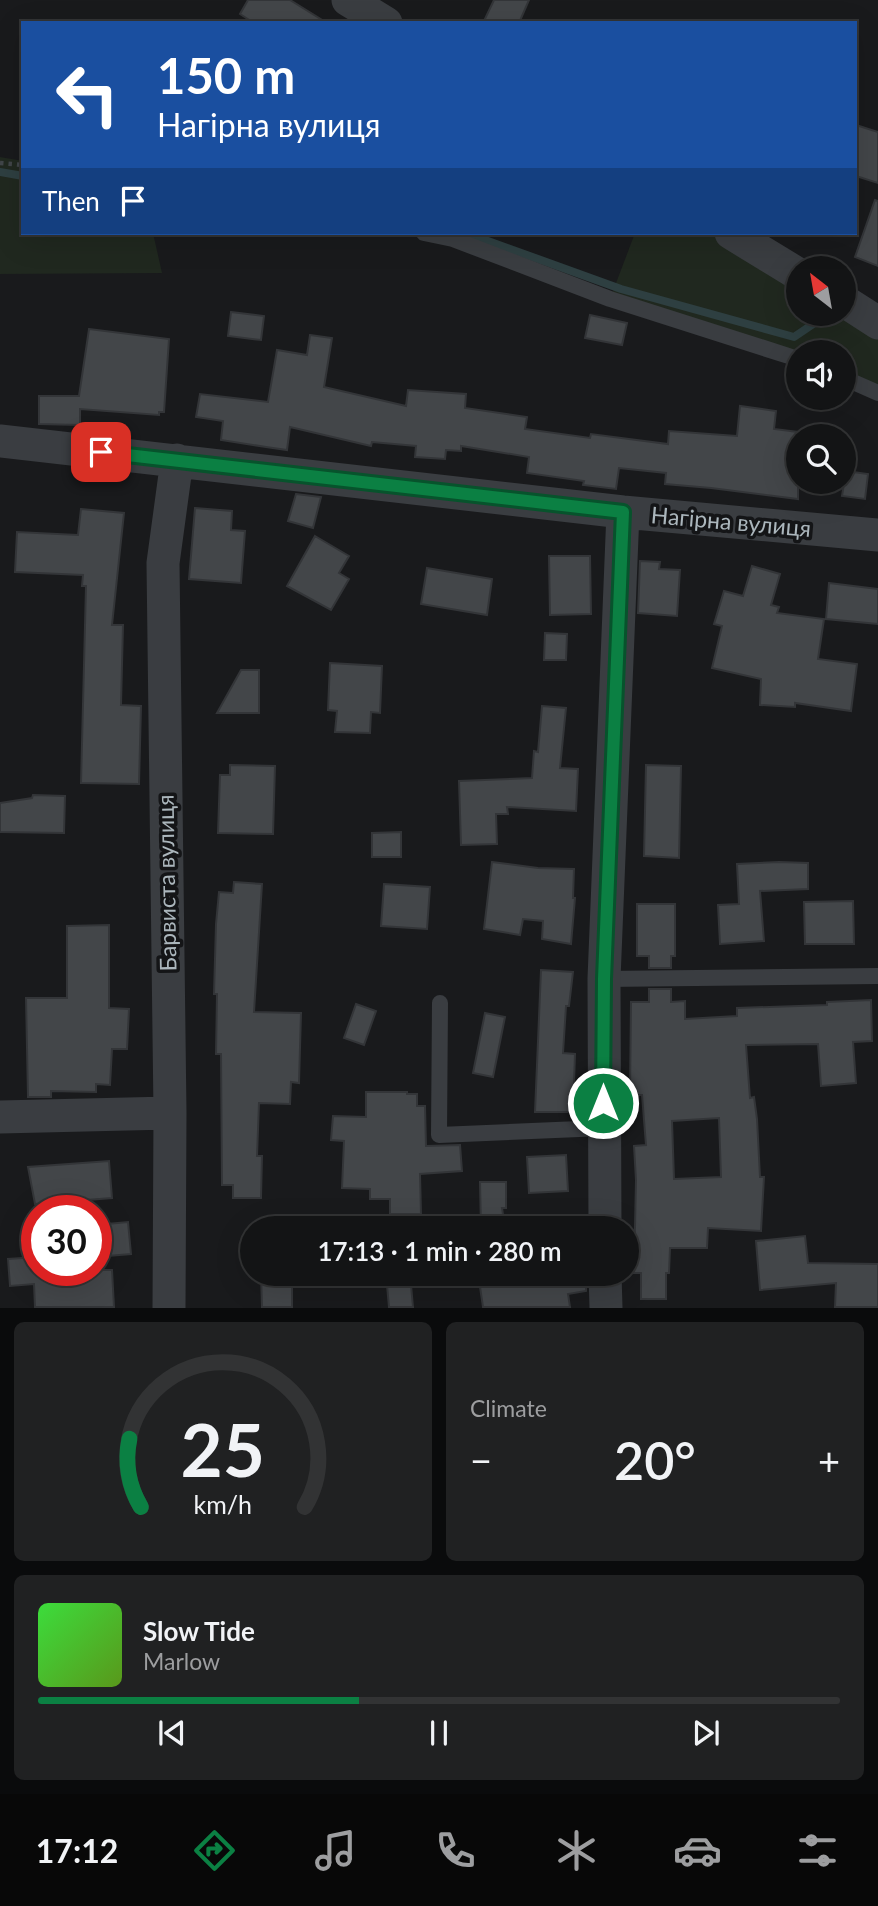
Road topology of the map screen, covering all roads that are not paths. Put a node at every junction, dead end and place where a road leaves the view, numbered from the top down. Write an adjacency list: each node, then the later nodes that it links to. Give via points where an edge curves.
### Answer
1 (348, 0): 2 (street)
2 (383, 21)
3 (434, 235): 8 (lane, via 610,299)
4 (734, 235): 5 (street)
5 (786, 267)
6 (856, 309): 7 (street)
7 (878, 323)
8 (786, 355)
9 (856, 383): 10 (lane)
10 (878, 393)
11 (0, 441): 12 (street, Нагірна вулиця)
12 (177, 460): 13 (street, Нагірна вулиця); 18 (street, Барвиста вулиця, via 163,563)
13 (623, 512): 14 (street, Нагірна вулиця); 16 (street)
14 (878, 535)
15 (878, 976): 16 (lane)
16 (604, 979): 20 (street)
17 (440, 1003): 20 (lane, via 439,1135)
18 (170, 1113): 19 (street); 23 (street, Барвиста вулиця)
19 (0, 1117)
20 (603, 1128): 21 (street)
21 (604, 1216)
22 (605, 1286): 24 (street)
23 (169, 1307)
24 (606, 1307)

